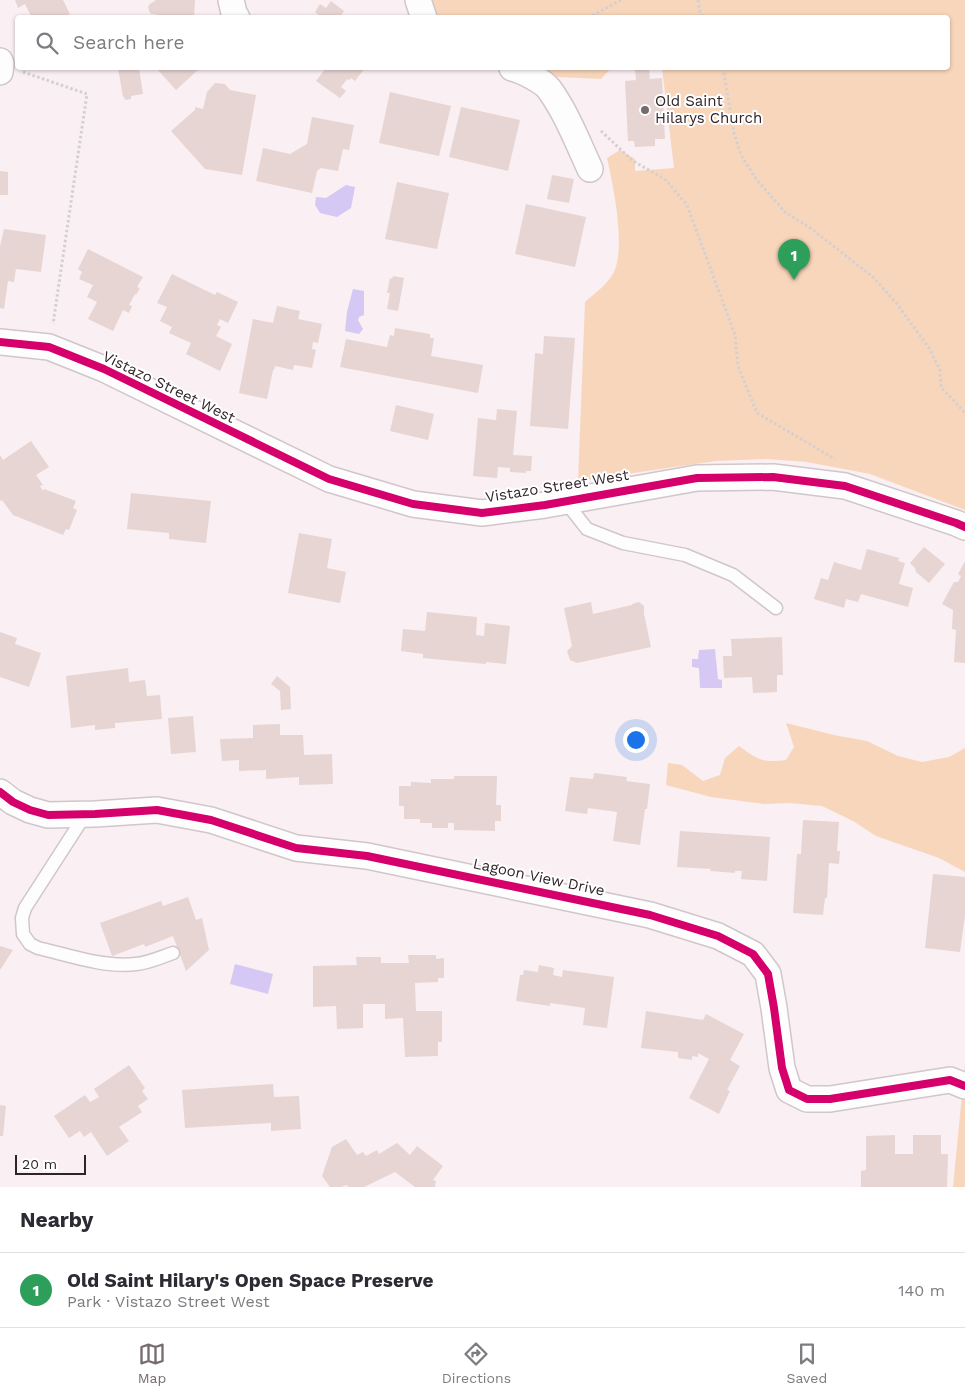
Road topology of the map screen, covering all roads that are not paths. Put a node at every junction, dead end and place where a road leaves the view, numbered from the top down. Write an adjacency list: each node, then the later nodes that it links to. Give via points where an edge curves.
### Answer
1 (230, 0): 3 (street)
2 (418, 0): 4 (street)
3 (235, 15)
4 (423, 15)
5 (519, 70): 6 (street, via 548,87)
6 (590, 169)
7 (0, 342): 8 (street, Vistazo Street West, via 49,347 104,369 329,479 413,504 482,513)
8 (565, 501): 9 (street, Vistazo Street West, via 697,478 773,476 845,486); 10 (lane, via 587,529 623,543 685,555 733,576)
9 (965, 527)
10 (776, 608)
11 (0, 792): 12 (street, Lagoon View Drive, via 13,802 48,815)
12 (85, 815): 13 (lane, via 25,908 21,927 26,940 38,948 111,965 135,964); 14 (street, Lagoon View Drive, via 157,810 211,820 296,848 366,856 655,916 718,936 754,954 768,974 782,1068 789,1090 807,1099 830,1100 950,1080)
13 (173, 953)
14 (965, 1086)

